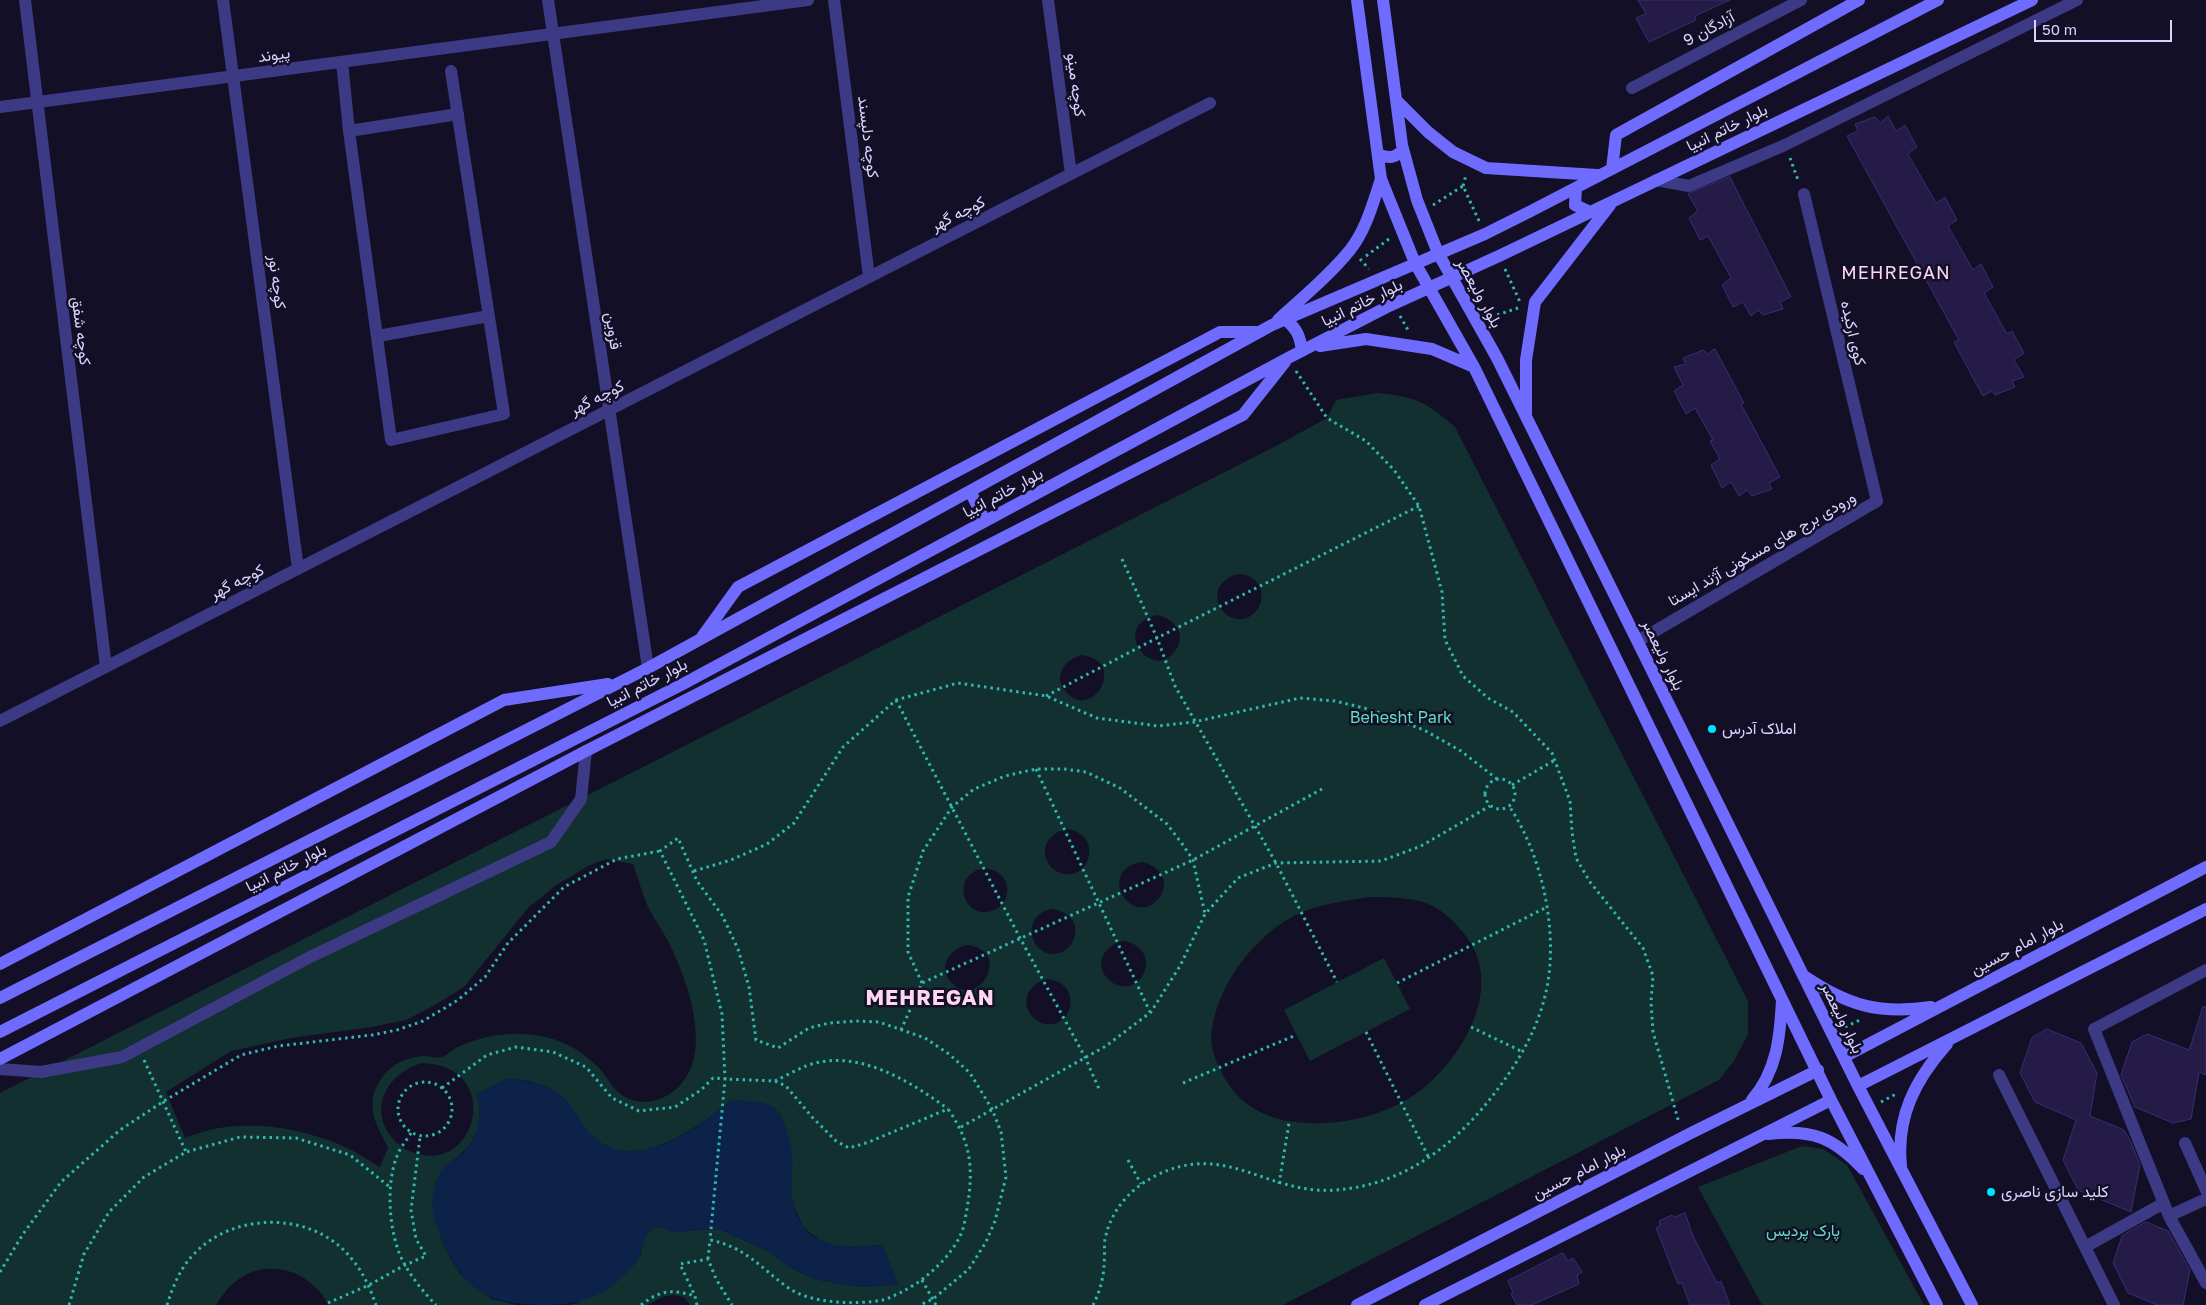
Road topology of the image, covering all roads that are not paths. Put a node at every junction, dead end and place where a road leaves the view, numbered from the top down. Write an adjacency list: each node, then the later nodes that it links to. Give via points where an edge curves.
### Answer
1 (25, 0): 20 (street, کوچه شفق)
2 (223, 0): 17 (street, کوچه نور)
3 (548, 0): 14 (street, قزوین)
4 (808, 0): 14 (street, پیوند)
5 (834, 0): 38 (street, کوچه دلپسند)
6 (1048, 0): 28 (street, کوچه مینو)
7 (1357, 0): 26 (main road)
8 (1383, 0): 19 (main road, بلوار ولیعصر)
9 (1800, 0): 18 (street, آزادگان 9)
10 (1859, 0): 27 (main road, via 1616,135)
11 (1938, 0): 27 (main road, بلوار خاتم انبیا)
12 (2032, 0): 31 (main road, بلوار خاتم انبیا)
13 (2077, 0): 31 (street, via 1785,146 1689,186)
14 (552, 34): 15 (street, پیوند); 49 (street, قزوین)
15 (342, 62): 17 (street, پیوند); 24 (street)
16 (451, 72): 23 (street)
17 (233, 76): 20 (street, پیوند); 54 (street, کوچه نور)
18 (1632, 88)
19 (1397, 101): 25 (main road, بلوار ولیعصر); 29 (main road, via 1454,152 1486,168)
20 (36, 103): 22 (street, پیوند); 57 (street, کوچه شفق)
21 (1210, 104): 28 (street, کوچه گهر)
22 (0, 108)
23 (458, 114): 24 (street); 41 (street)
24 (349, 131): 45 (street)
25 (1403, 150): 26 (main road, via 1392,158); 36 (main road, بلوار ولیعصر, via 1417,200)
26 (1378, 154): 30 (main road)
27 (1612, 169): 29 (main road, بلوار خاتم انبیا)
28 (1071, 174): 38 (street, کوچه گهر)
29 (1600, 175): 32 (main road, بلوار خاتم انبیا)
30 (1381, 179): 37 (main road); 43 (main road, via 1367,219 1351,249)
31 (1656, 180): 34 (main road, بلوار خاتم انبیا)
32 (1576, 188): 35 (main road, via 1575,205); 36 (main road, بلوار خاتم انبیا, via 1485,234)
33 (1804, 194): 52 (street, کوی ارکیده)
34 (1613, 201): 35 (main road, بلوار خاتم انبیا); 50 (main road, via 1535,302 1526,360)
35 (1590, 212): 39 (main road, بلوار خاتم انبیا)
36 (1438, 253): 37 (main road, بلوار خاتم انبیا); 39 (main road, بلوار ولیعصر)
37 (1415, 263): 40 (main road); 42 (main road, بلوار خاتم انبیا)
38 (869, 277): 49 (street, کوچه گهر)
39 (1451, 278): 40 (main road, بلوار خاتم انبیا); 50 (main road, بلوار ولیعصر)
40 (1430, 288): 46 (main road, بلوار خاتم انبیا); 48 (main road)
41 (489, 316): 45 (street); 45 (street, via 504,414 391,440)
42 (1286, 320): 43 (main road, بلوار خاتم انبیا); 46 (main road, via 1295,328)
43 (1272, 325): 44 (main road, بلوار خاتم انبیا)
44 (1258, 332): 51 (main road, بلوار خاتم انبیا); 55 (main road, via 1220,332 738,587)
45 (378, 336)
46 (1304, 349): 47 (main road, بلوار خاتم انبیا); 48 (main road, via 1366,339 1432,349)
47 (1288, 358): 53 (main road, بلوار خاتم انبیا); 61 (main road, via 1243,414)
48 (1474, 367): 67 (main road)
49 (608, 410): 54 (street, کوچه گهر); 58 (street, قزوین)
50 (1526, 416): 56 (main road, بلوار ولیعصر)
51 (970, 491): 53 (main road); 55 (main road, بلوار خاتم انبیا)
52 (1877, 501): 56 (street, ورودی برج های مسکونی آژند ایستا)
53 (985, 521): 70 (main road, بلوار خاتم انبیا, via 683,684)
54 (298, 569): 57 (street, کوچه گهر)
55 (700, 640): 58 (main road, بلوار خاتم انبیا)
56 (1638, 641): 66 (main road, بلوار ولیعصر)
57 (106, 667): 60 (street, کوچه گهر)
58 (648, 668): 59 (main road, بلوار خاتم انبیا)
59 (620, 682): 64 (main road, via 504,700); 68 (main road, بلوار خاتم انبیا)
60 (0, 721)
61 (586, 751): 73 (main road); 74 (street, via 580,799 551,842 310,957 122,1057 41,1072)
62 (2206, 867): 69 (main road, بلوار امام حسین)
63 (2206, 909): 71 (main road)
64 (0, 964)
65 (2206, 970): 86 (street, via 2094,1029)
66 (1804, 976): 69 (main road, via 1836,996 1866,1008 1895,1010); 72 (main road, بلوار ولیعصر)
67 (1782, 997): 75 (main road); 79 (main road, via 1772,1068)
68 (0, 998)
69 (1941, 1006): 72 (main road, بلوار امام حسین)
70 (0, 1032)
71 (1952, 1038): 77 (main road); 82 (main road, via 1923,1073 1907,1104 1900,1138)
72 (1844, 1057): 77 (main road, بلوار ولیعصر)
73 (0, 1059)
74 (0, 1069)
75 (1818, 1070): 78 (main road); 79 (main road, بلوار امام حسین)
76 (1998, 1076): 88 (street)
77 (1858, 1086): 82 (main road, بلوار ولیعصر)
78 (1831, 1100): 80 (main road); 83 (main road)
79 (1749, 1104): 90 (main road, بلوار امام حسین)
80 (1761, 1135): 83 (main road, via 1791,1132 1816,1135 1838,1146); 91 (main road)
81 (2184, 1143): 84 (street)
82 (1902, 1171): 93 (main road, بلوار ولیعصر)
83 (1873, 1180): 92 (main road)
84 (2206, 1190)
85 (2206, 1199): 87 (street)
86 (2164, 1203): 87 (street); 88 (street)
87 (2169, 1216): 89 (street)
88 (2085, 1247): 94 (street)
89 (2206, 1283)
90 (1357, 1305)
91 (1425, 1305)
92 (1938, 1305)
93 (1972, 1305)
94 (2114, 1305)

